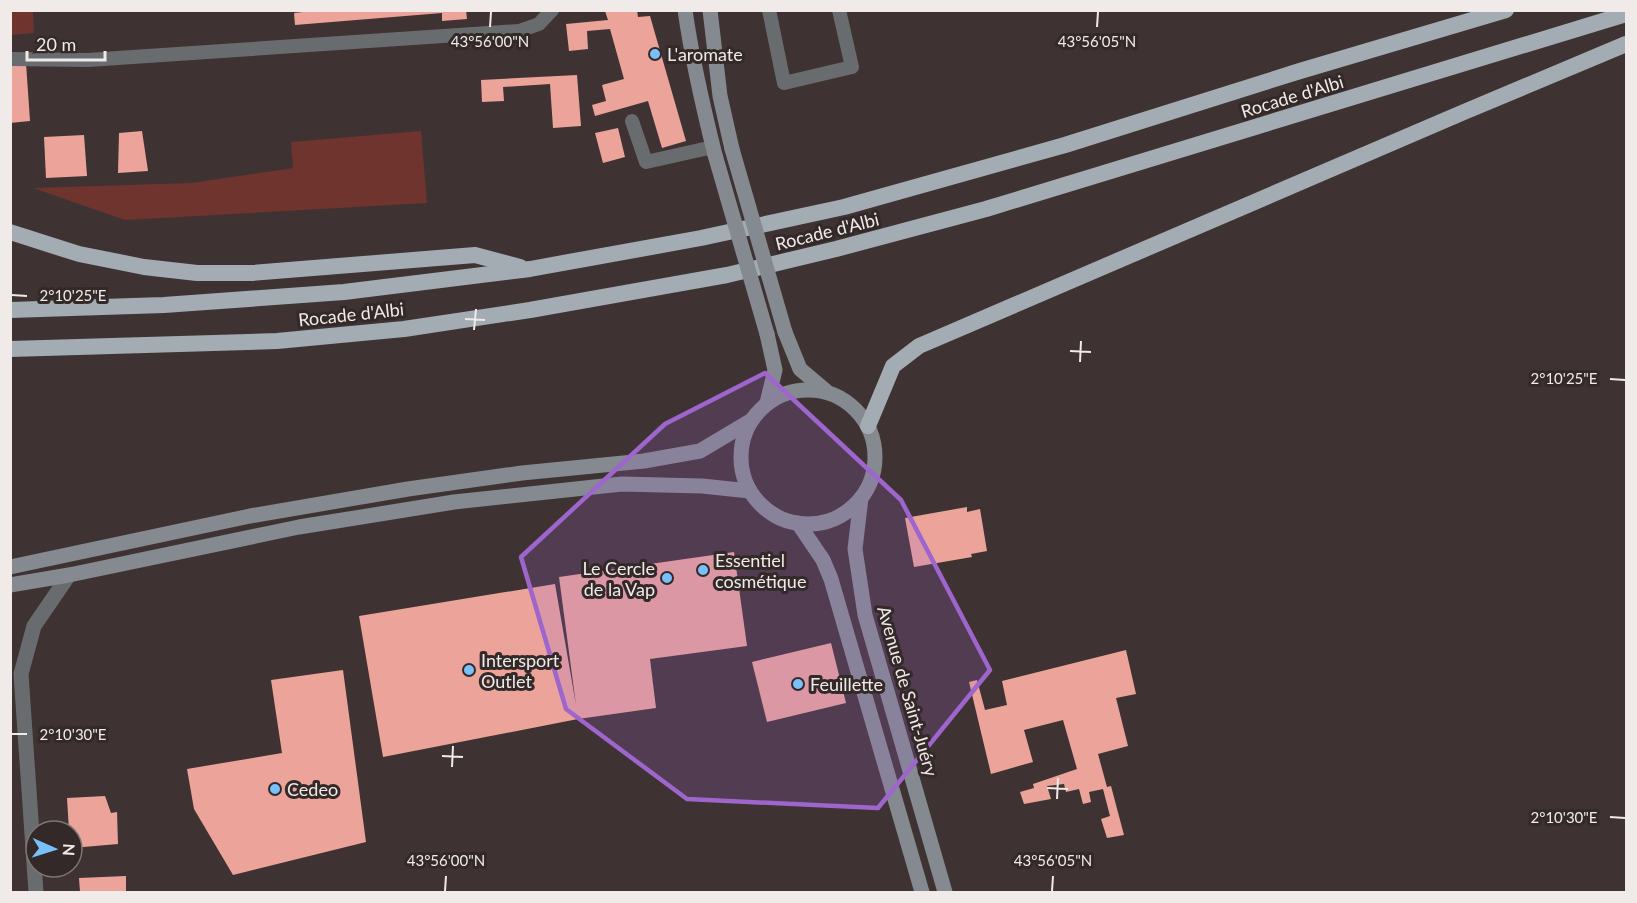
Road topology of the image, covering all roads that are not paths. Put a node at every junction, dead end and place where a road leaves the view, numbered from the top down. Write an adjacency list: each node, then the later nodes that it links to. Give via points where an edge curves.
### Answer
1 (552, 10): 9 (lane, via 539,24 519,31 88,60)
2 (685, 10): 11 (main road, via 691,57)
3 (710, 10): 16 (main road, bridge, via 720,96 732,149 785,332 800,369)
4 (769, 10): 5 (lane, via 784,83 852,67)
5 (839, 10)
6 (1506, 10): 13 (highway, Rocade d'Albi, via 1065,145 844,207)
7 (1626, 14): 15 (highway, Rocade d'Albi, via 986,209 727,275 530,310 381,331 277,341)
8 (1626, 44): 19 (highway, via 919,346 893,366)
9 (10, 59)
10 (633, 121): 11 (lane, via 646,162)
11 (714, 151): 17 (main road, bridge, via 775,370)
12 (10, 232): 13 (highway, via 79,254 197,273 252,273 475,255)
13 (530, 269): 14 (highway, Rocade d'Albi, via 333,293 164,305)
14 (10, 310)
15 (10, 349)
16 (828, 393): 17 (main road, via 797,390); 19 (main road, via 844,400)
17 (767, 403): 18 (main road)
18 (752, 420): 20 (main road, via 741,455); 23 (main road, via 699,451 408,489 250,516)
19 (868, 426): 21 (main road, via 875,463)
20 (750, 491): 22 (main road, via 779,518); 24 (main road, via 622,484 475,499 299,527)
21 (861, 498): 22 (main road, via 843,514 822,523); 29 (main road, Avenue de Saint-Juéry, via 855,549 865,615)
22 (798, 523): 28 (main road, via 831,579)
23 (10, 567)
24 (69, 575): 25 (main road); 26 (street, via 34,626)
25 (10, 585)
26 (16, 668): 27 (street)
27 (36, 892)
28 (922, 892)
29 (945, 892)

